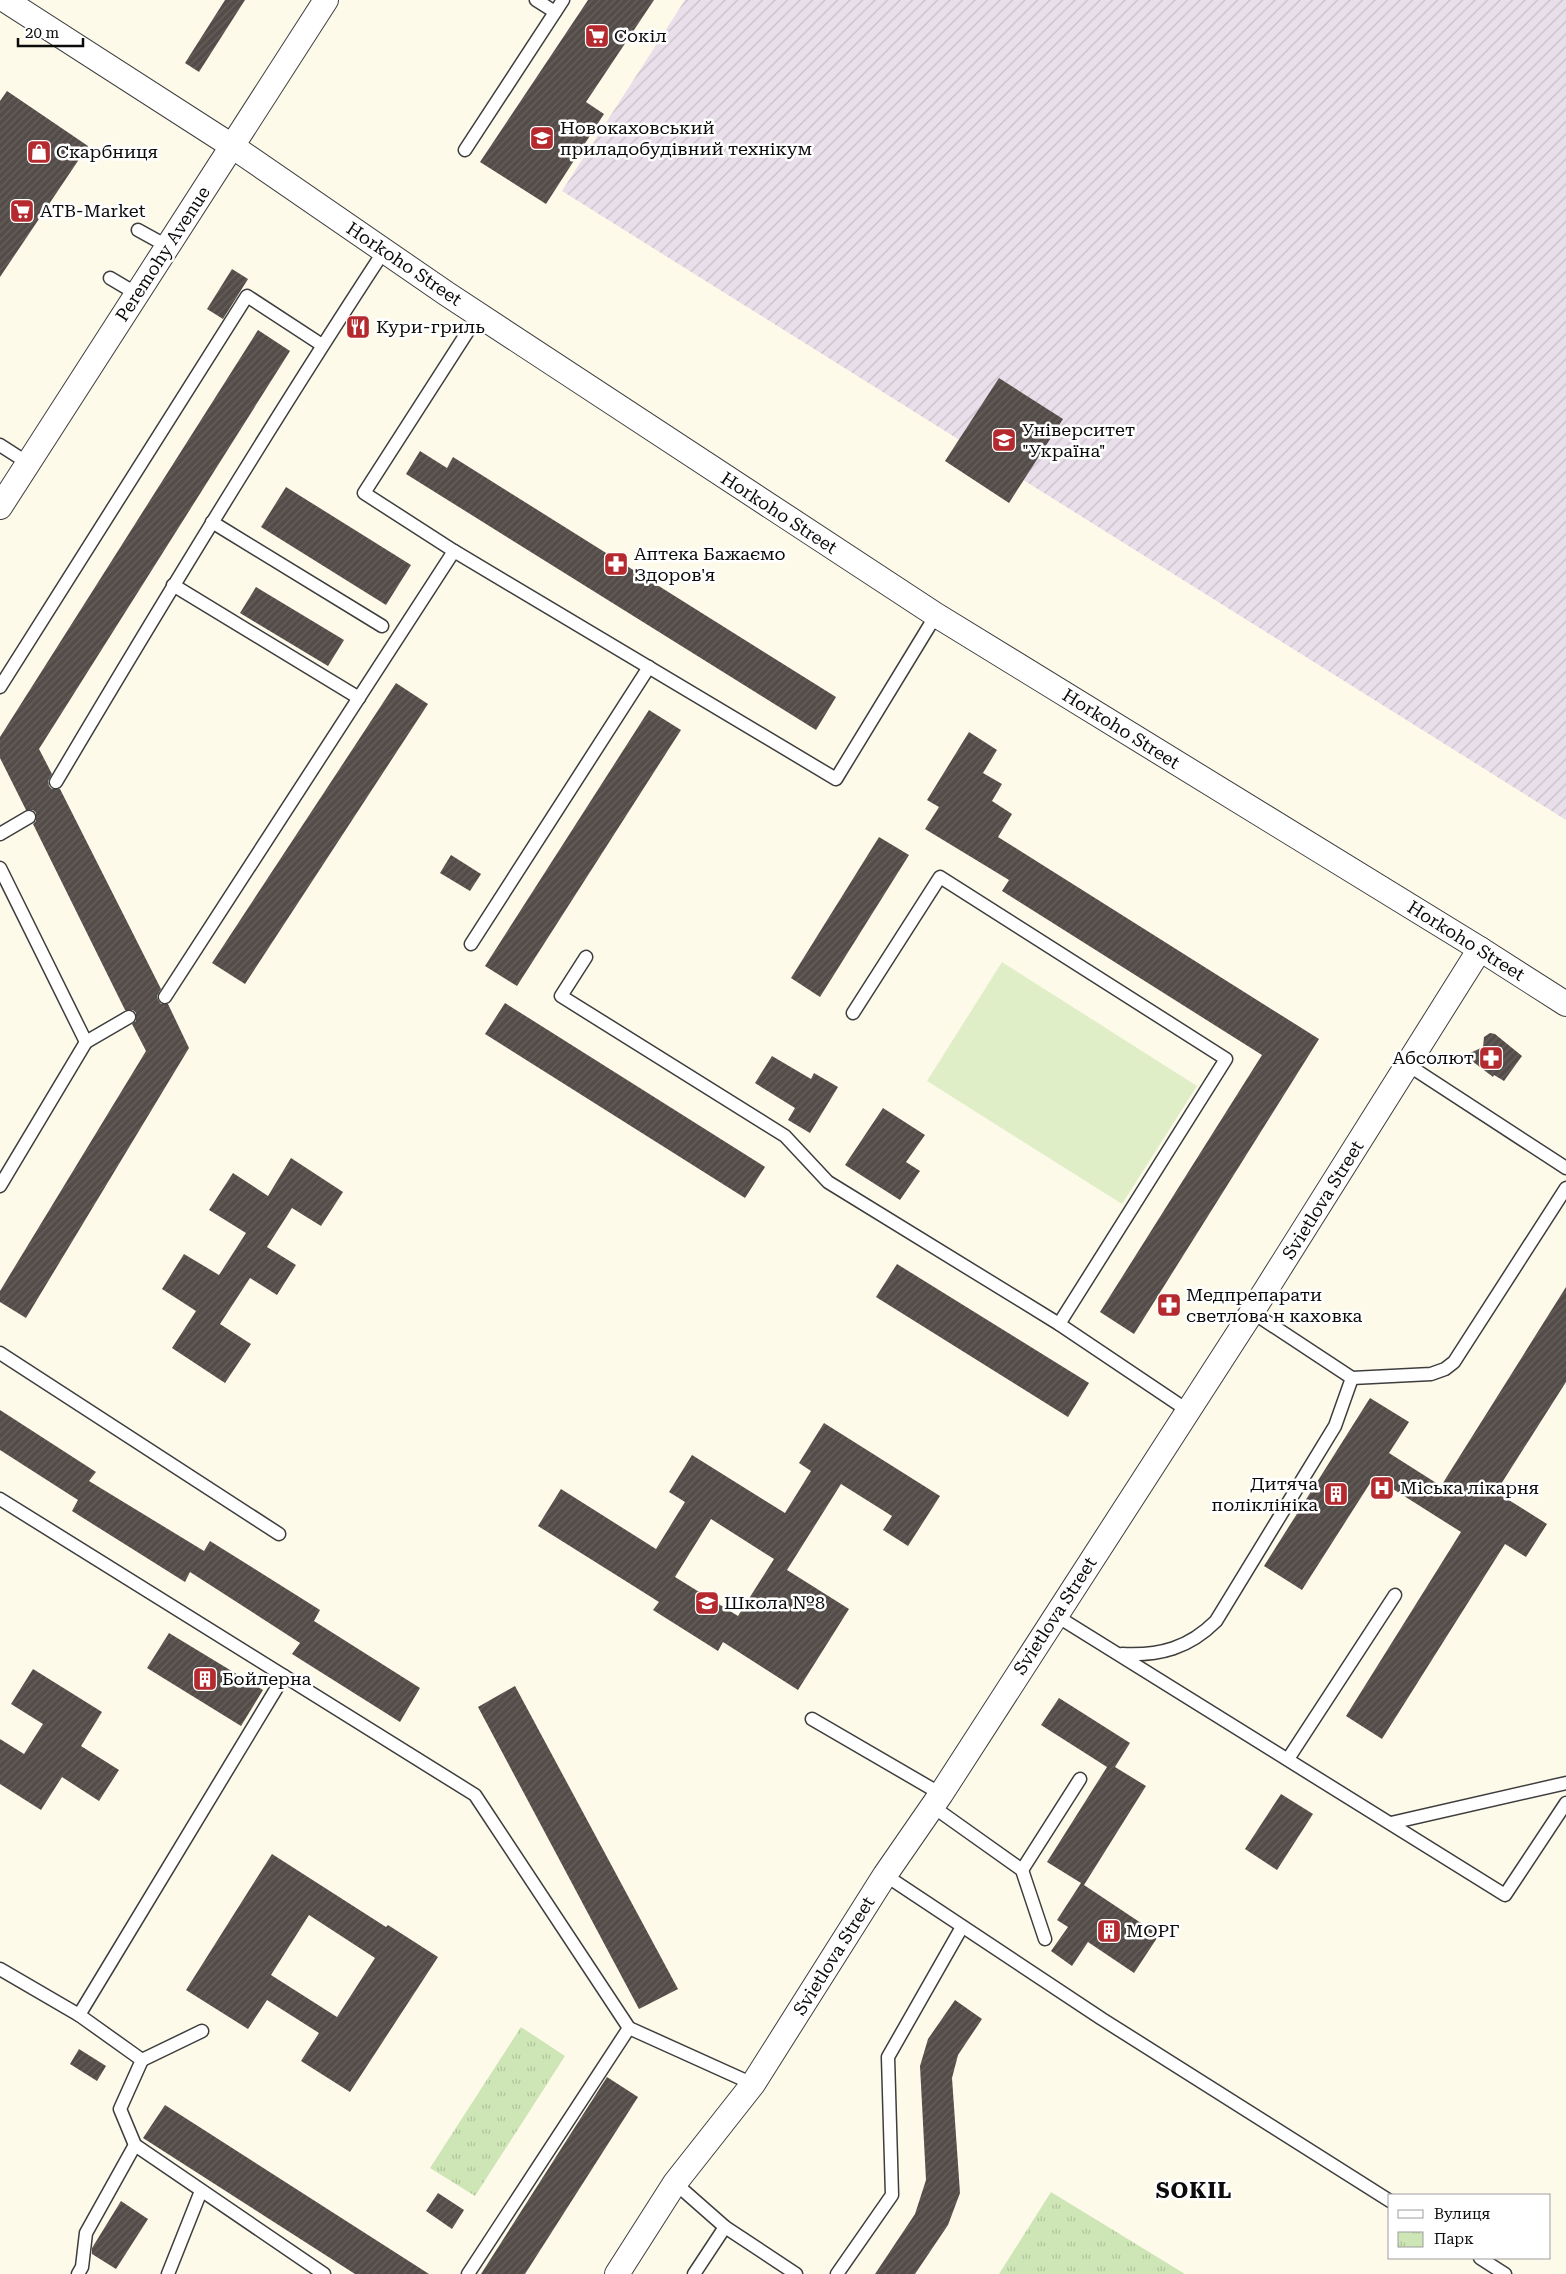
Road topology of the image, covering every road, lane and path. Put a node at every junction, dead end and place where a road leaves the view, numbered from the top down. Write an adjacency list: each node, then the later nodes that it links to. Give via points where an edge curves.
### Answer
1 (5, 0): 6 (street, Horkoho Street)
2 (326, 0): 6 (street, Peremohy Avenue)
3 (536, 0): 5 (lane)
4 (563, 0): 5 (lane)
5 (555, 12): 7 (lane)
6 (232, 146): 9 (street, Peremohy Avenue); 10 (street, Horkoho Street)
7 (465, 150)
8 (138, 230): 9 (lane)
9 (167, 246): 12 (street, Peremohy Avenue)
10 (384, 251): 13 (street, Horkoho Street); 14 (lane)
11 (110, 278): 12 (lane)
12 (137, 294): 16 (street, Peremohy Avenue)
13 (479, 314): 19 (lane, via 364,493); 21 (street, Horkoho Street)
14 (322, 345): 18 (lane); 24 (lane, via 246,296)
15 (0, 445): 16 (lane)
16 (28, 463): 17 (street, Peremohy Avenue)
17 (0, 507)
18 (212, 522): 20 (lane); 22 (lane)
19 (454, 551): 23 (lane); 25 (lane)
20 (173, 585): 25 (lane); 26 (lane)
21 (936, 615): 23 (lane, via 836,779); 31 (street, Horkoho Street)
22 (382, 626)
23 (649, 668): 30 (lane)
24 (0, 687)
25 (358, 698): 33 (lane)
26 (56, 782)
27 (29, 817): 28 (lane)
28 (0, 834)
29 (0, 868): 37 (lane)
30 (471, 944)
31 (1480, 949): 34 (street, Horkoho Street); 38 (street, Svietlova Street)
32 (586, 957): 43 (lane, via 561,996 785,1136 828,1182)
33 (165, 997)
34 (1566, 1004)
35 (853, 1013): 43 (lane, via 940,877 1226,1059)
36 (129, 1017): 37 (lane)
37 (86, 1042): 40 (lane)
38 (1408, 1065): 39 (lane); 42 (street, Svietlova Street)
39 (1566, 1168)
40 (0, 1186)
41 (1566, 1188): 45 (lane, via 1454,1362 1431,1374)
42 (1252, 1312): 45 (lane); 46 (street, Svietlova Street)
43 (1059, 1324): 46 (lane)
44 (0, 1353): 48 (lane)
45 (1352, 1378): 51 (lane, via 1335,1426 1216,1621 1195,1639 1170,1651)
46 (1187, 1410): 50 (street, Svietlova Street)
47 (0, 1499): 52 (lane)
48 (279, 1534)
49 (1395, 1595): 54 (lane)
50 (1055, 1615): 51 (lane); 57 (street, Svietlova Street)
51 (1119, 1654): 54 (lane)
52 (284, 1676): 65 (lane); 66 (lane, via 475,1794)
53 (812, 1719): 57 (lane)
54 (1288, 1759): 59 (lane)
55 (1080, 1779): 60 (lane)
56 (1566, 1783): 59 (lane)
57 (936, 1800): 60 (lane); 61 (street, Svietlova Street)
58 (1566, 1803): 59 (lane, via 1504,1895)
59 (1391, 1823)
60 (1022, 1870): 63 (lane)
61 (886, 1875): 62 (lane); 69 (street, Svietlova Street)
62 (962, 1927): 73 (lane); 83 (lane, via 888,2057 892,2195)
63 (1045, 1939)
64 (0, 1969): 65 (lane)
65 (79, 2015): 68 (lane)
66 (628, 2028): 69 (lane); 79 (lane)
67 (202, 2031): 68 (lane)
68 (142, 2060): 70 (lane, via 120,2109)
69 (753, 2084): 71 (street, Svietlova Street)
70 (135, 2145): 72 (lane); 76 (lane, via 86,2233 82,2267)
71 (675, 2183): 74 (lane); 80 (street, Svietlova Street)
72 (201, 2191): 77 (lane); 78 (lane)
73 (1388, 2200)
74 (725, 2227): 81 (lane); 82 (lane)
75 (1482, 2259): 84 (lane)
76 (78, 2274)
77 (168, 2274)
78 (324, 2274)
79 (468, 2274)
80 (617, 2274)
81 (694, 2274)
82 (796, 2274)
83 (837, 2274)
84 (1505, 2274)

